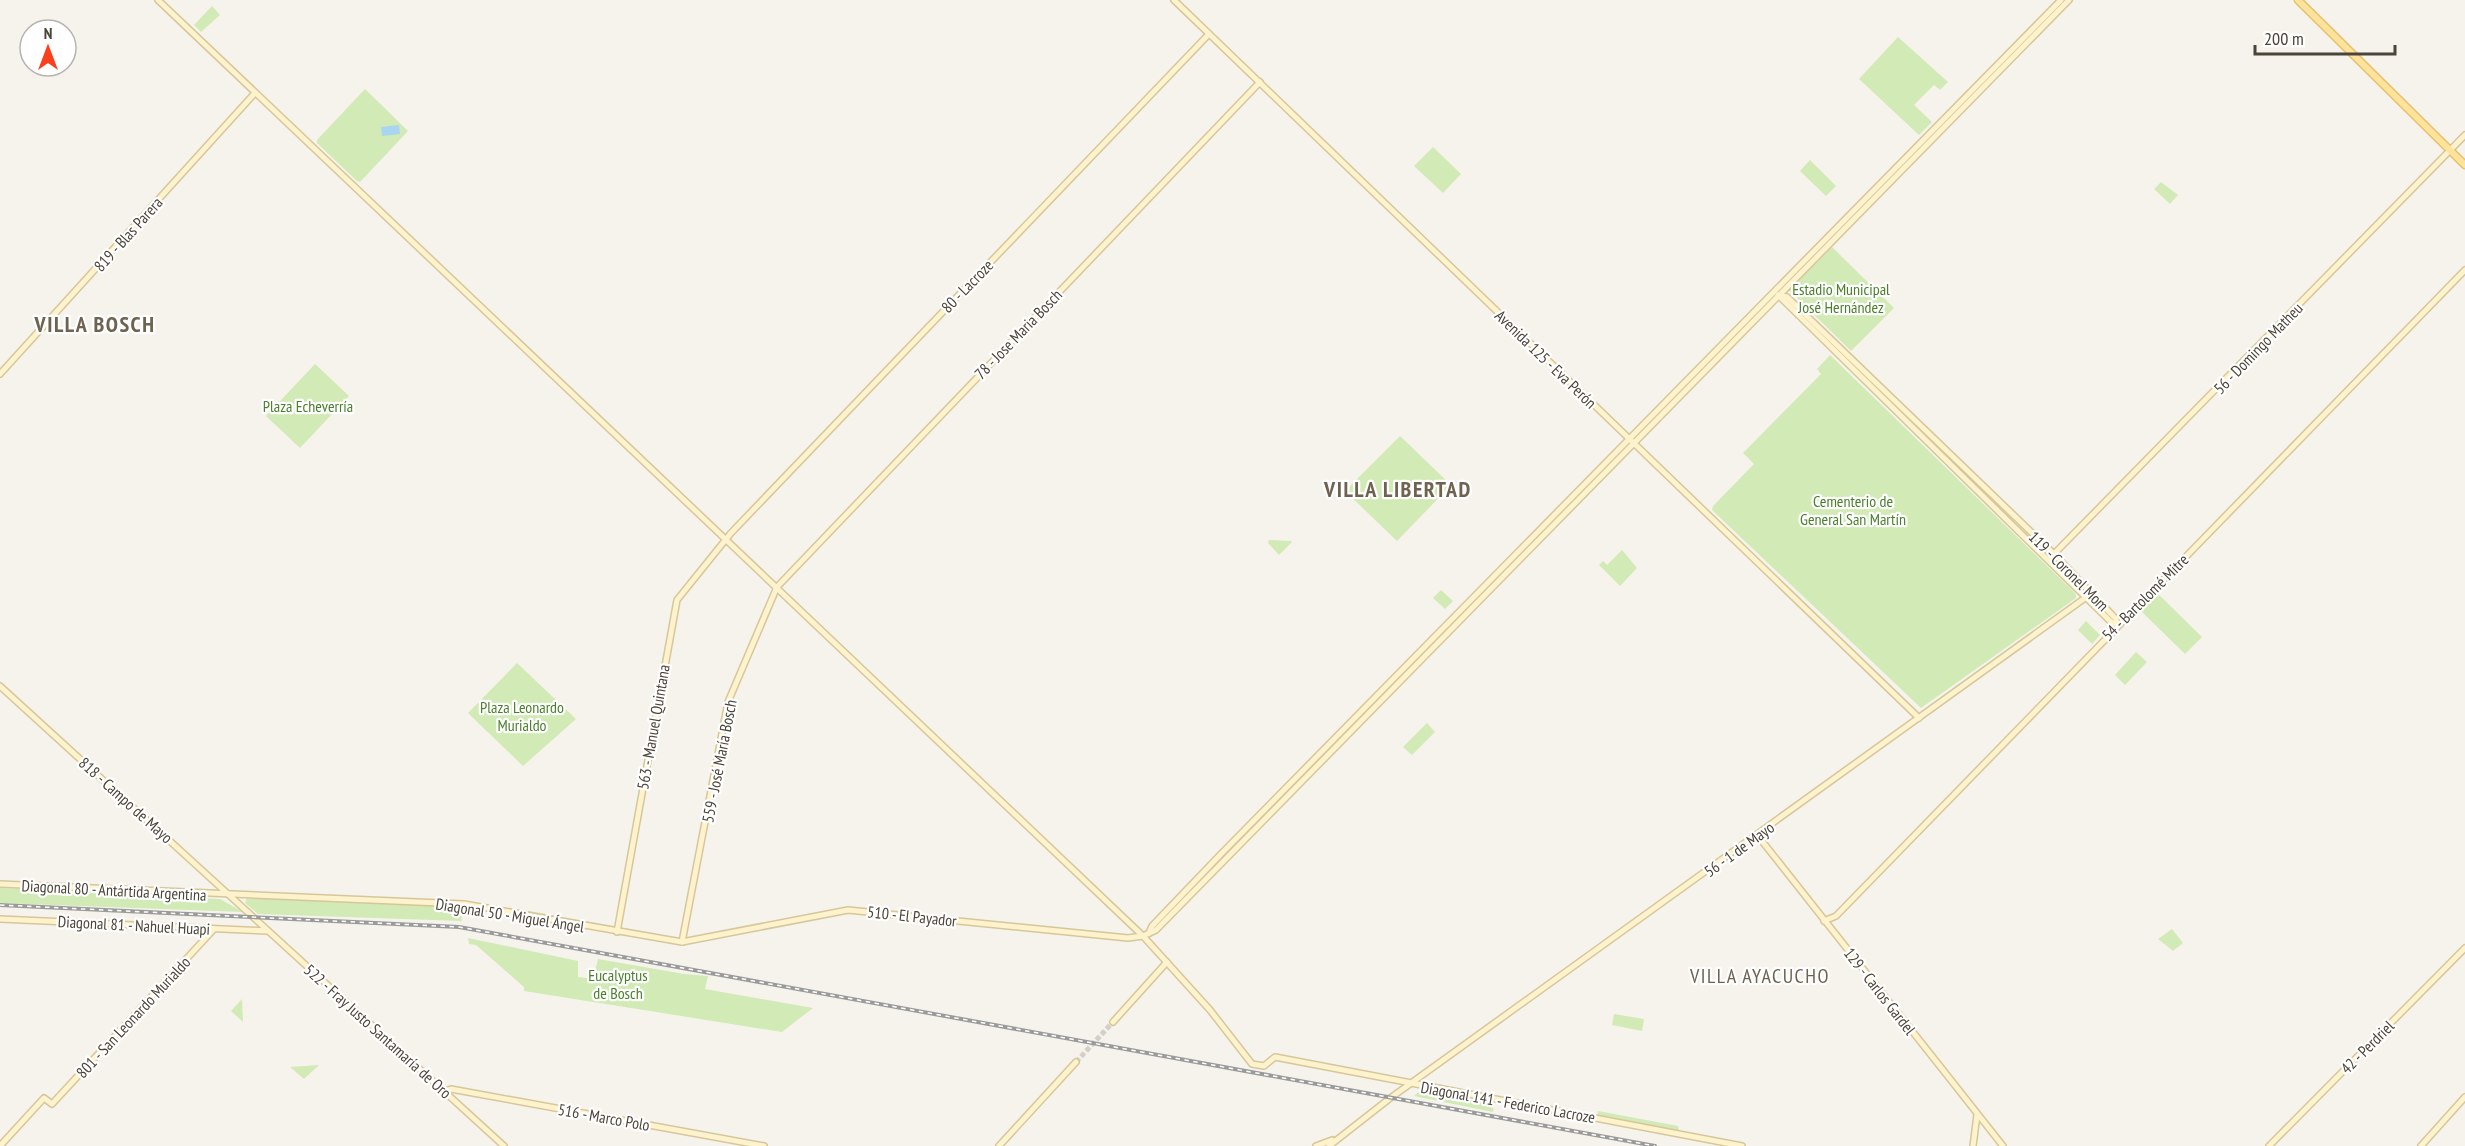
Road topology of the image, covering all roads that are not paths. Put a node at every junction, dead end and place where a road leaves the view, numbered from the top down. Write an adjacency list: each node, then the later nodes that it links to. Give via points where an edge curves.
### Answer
1 (158, 0): 8 (street)
2 (1174, 0): 6 (street, Avenida 125 - Eva Perón)
3 (2061, 0): 15 (street)
4 (2070, 0): 13 (street)
5 (2298, 0): 10 (main road)
6 (1209, 34): 7 (street, Avenida 125 - Eva Perón); 16 (street, 80 - Lacroze)
7 (1260, 82): 15 (street, Avenida 125 - Eva Perón); 18 (street, 78 - Jose Maria Bosch)
8 (255, 93): 14 (street, 819 - Blas Parera); 16 (street)
9 (2465, 135): 10 (street, 56 - Domingo Matheu)
10 (2450, 150): 11 (main road); 17 (street, 56 - Domingo Matheu)
11 (2465, 165)
12 (2465, 270): 20 (street, 54 - Bartolomé Mitre)
13 (1778, 295): 15 (street); 17 (street, 119 - Coronel Mom, via 1793,302)
14 (0, 374)
15 (1631, 442): 22 (street, Avenida 125 - Eva Perón); 32 (street, via 1156,930)
16 (726, 539): 18 (street); 31 (street, 563 - Manuel Quintana, via 676,600)
17 (2051, 557): 19 (street, 119 - Coronel Mom)
18 (777, 587): 32 (street); 33 (street, 559 - José María Bosch, via 728,702)
19 (2089, 595): 20 (street, 119 - Coronel Mom); 22 (street, 56 - 1 de Mayo)
20 (2117, 624): 28 (street, 54 - Bartolomé Mitre, via 1836,916)
21 (0, 686): 25 (street, 818 - Campo de Mayo)
22 (1919, 718): 23 (street, 56 - 1 de Mayo)
23 (1758, 836): 28 (street, 129 - Carlos Gardel); 38 (street, 56 - 1 de Mayo)
24 (0, 884): 25 (street, Diagonal 80 - Antártida Argentina)
25 (229, 895): 26 (street, 818 - Campo de Mayo); 31 (street, Diagonal 50 - Miguel Ángel, via 464,904)
26 (251, 916): 30 (street, 522 - Fray Justo Santamaría de Oro)
27 (0, 919): 29 (street, Diagonal 81 - Nahuel Huapi)
28 (1824, 921): 41 (street, 129 - Carlos Gardel)
29 (214, 929): 30 (street, Diagonal 81 - Nahuel Huapi); 43 (street, 801 - San Leonardo Murialdo, via 52,1104 44,1098)
30 (268, 931): 39 (street, 522 - Fray Justo Santamaría de Oro)
31 (617, 932): 33 (street, Diagonal 50 - Miguel Ángel)
32 (1146, 935): 33 (street, 510 - El Payador, via 1128,938 848,910); 35 (street)
33 (682, 942)
34 (2465, 948): 52 (street, 42 - Perdriel)
35 (1167, 962): 36 (street); 38 (street, Diagonal 141 - Federico Lacroze, via 1255,1065 1264,1066 1275,1057)
36 (1113, 1022)
37 (1076, 1062): 46 (street)
38 (1411, 1084): 42 (street, 56 - 1 de Mayo); 49 (street, Diagonal 141 - Federico Lacroze)
39 (444, 1091): 44 (street, 522 - Fray Justo Santamaría de Oro); 45 (street, 516 - Marco Polo, via 451,1089)
40 (2465, 1097): 53 (street)
41 (1977, 1115): 50 (street); 51 (street, 129 - Carlos Gardel)
42 (1334, 1139): 47 (street); 48 (street)
43 (0, 1146)
44 (504, 1146)
45 (764, 1146)
46 (999, 1146)
47 (1316, 1146)
48 (1329, 1146)
49 (1742, 1146)
50 (1973, 1146)
51 (2003, 1146)
52 (2269, 1146)
53 (2421, 1146)

